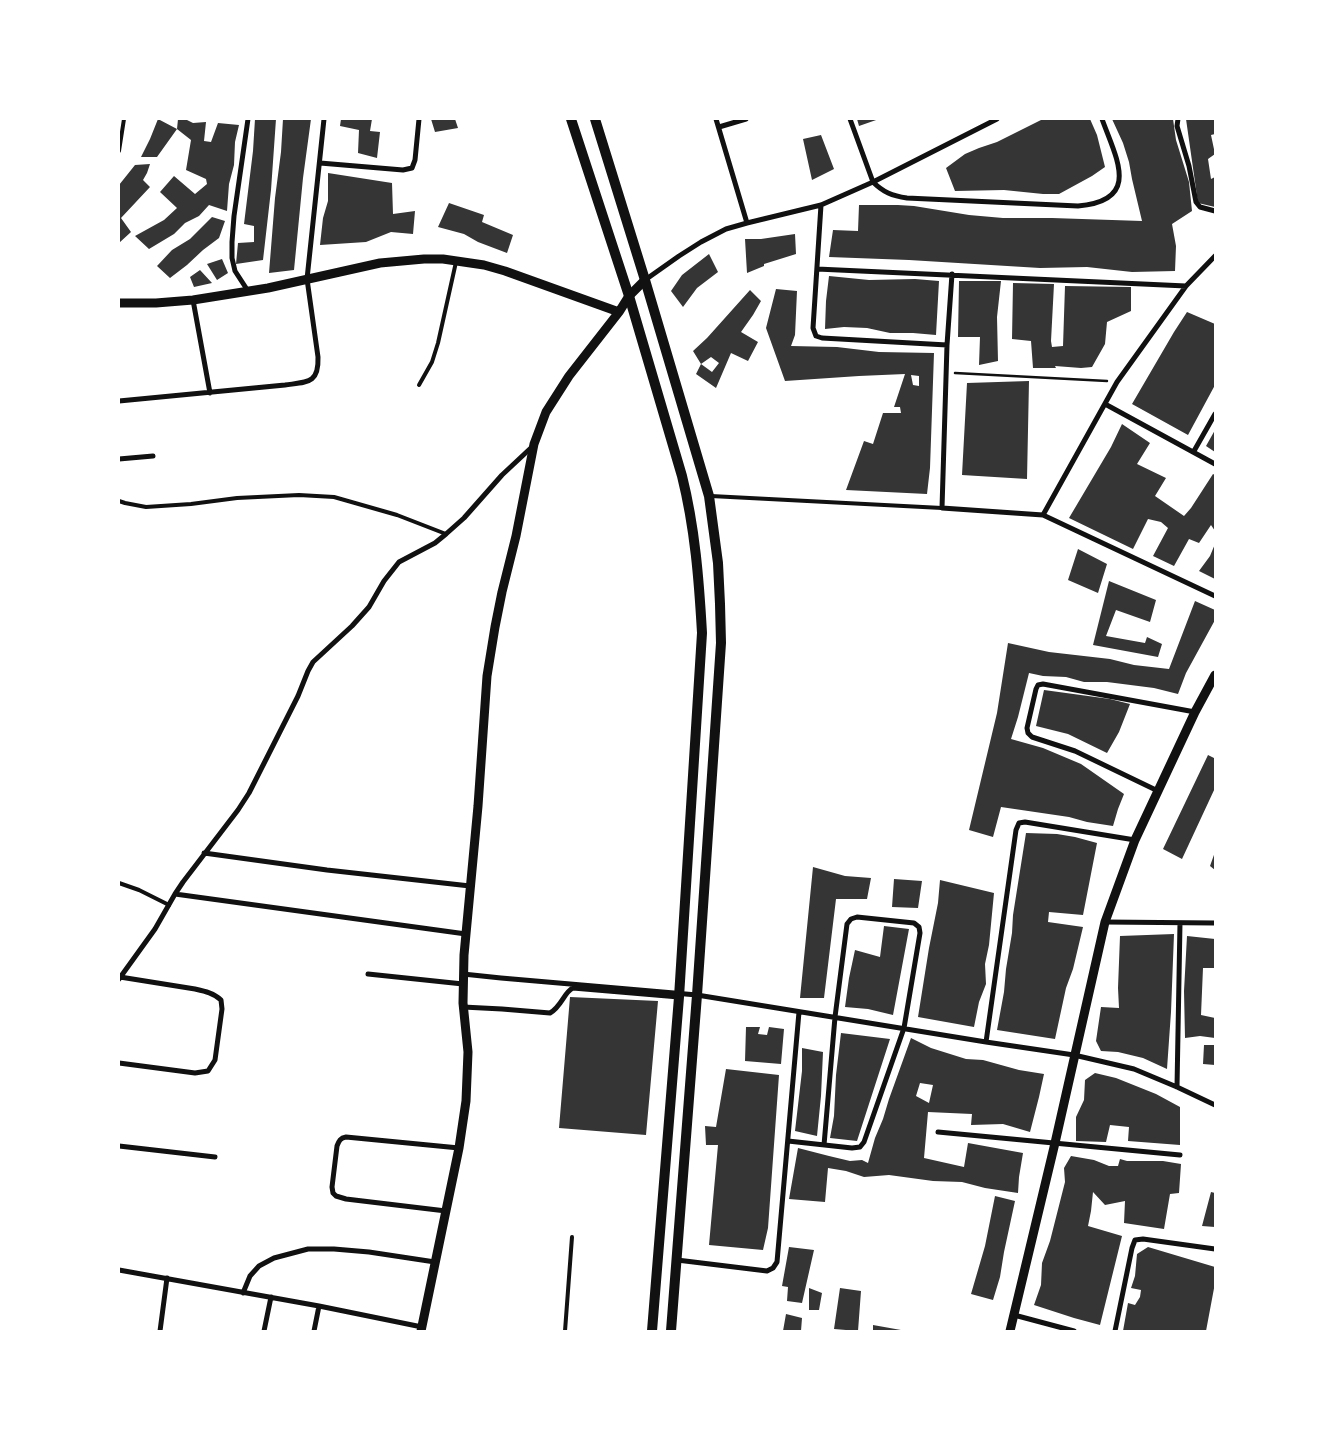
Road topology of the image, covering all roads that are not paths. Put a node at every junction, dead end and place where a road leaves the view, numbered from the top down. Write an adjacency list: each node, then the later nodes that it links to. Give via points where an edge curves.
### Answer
1 (124, 119): 14 (lane)
2 (248, 119): 27 (street, via 232,242 235,271)
3 (324, 119): 15 (street)
4 (419, 119): 15 (street, via 416,160 412,168)
5 (571, 119): 28 (main road)
6 (595, 119): 25 (main road)
7 (716, 119): 13 (street)
8 (746, 119): 13 (street)
9 (850, 119): 16 (street)
10 (998, 119): 16 (street)
11 (1102, 119): 16 (street, via 1120,181 1114,193 1093,205 906,198 888,194)
12 (1178, 119): 18 (street, via 1196,202 1200,207)
13 (719, 127): 19 (street)
14 (119, 151)
15 (320, 163): 24 (street)
16 (873, 182): 17 (street)
17 (820, 205): 19 (street); 22 (street)
18 (1215, 211)
19 (747, 223): 25 (street, via 701,242)
20 (1215, 256): 26 (street)
21 (456, 260): 24 (street, via 388,262); 31 (street, via 505,271); 33 (lane, via 438,343)
22 (817, 269): 23 (street); 32 (street, via 813,328 816,336)
23 (952, 274): 26 (street); 32 (street)
24 (308, 278): 27 (street); 34 (street, via 319,368 313,379 302,383)
25 (645, 280): 28 (street); 43 (main road)
26 (1186, 286): 36 (street)
27 (248, 291): 29 (street)
28 (629, 296): 31 (street); 66 (main road, via 689,506 700,604 702,633)
29 (193, 300): 30 (street); 34 (street)
30 (119, 303)
31 (619, 312): 38 (street, via 552,400)
32 (947, 345): 45 (street)
33 (419, 385)
34 (210, 392): 35 (street)
35 (119, 401)
36 (1105, 404): 39 (street); 46 (street)
37 (1215, 414): 39 (street)
38 (534, 444): 47 (street); 55 (street, via 491,649)
39 (1194, 451): 42 (street)
40 (153, 456): 41 (street)
41 (119, 460)
42 (1215, 464)
43 (709, 496): 45 (lane); 67 (main road, via 718,563 721,643)
44 (119, 501): 47 (lane, via 146,507 299,494 334,497 397,515)
45 (942, 508): 46 (street)
46 (1043, 514): 48 (street)
47 (446, 534): 53 (street, via 400,562 369,607 314,662 249,793)
48 (1215, 596)
49 (1215, 675): 50 (street)
50 (1195, 712): 51 (street); 51 (street, via 1043,684 1036,689 1027,728 1032,737 1075,751)
51 (1158, 792): 52 (street)
52 (1135, 840): 58 (street); 72 (street, via 1019,823)
53 (204, 853): 55 (street); 56 (street)
54 (119, 883): 57 (lane)
55 (470, 886): 61 (street)
56 (175, 894): 57 (street); 61 (street)
57 (169, 905): 64 (street)
58 (1105, 922): 59 (street); 73 (street)
59 (1180, 923): 60 (street); 75 (street)
60 (1215, 923)
61 (466, 934): 63 (street)
62 (368, 974): 65 (street)
63 (463, 974): 65 (street); 66 (street)
64 (119, 978): 74 (street, via 206,992 221,1000 222,1009 215,1060 208,1070 195,1073)
65 (463, 984): 68 (street)
66 (679, 995): 67 (street); 68 (street, via 573,988 550,1014); 101 (main road)
67 (697, 995): 69 (street); 88 (main road)
68 (463, 1007): 82 (street, via 468,1080)
69 (799, 1012): 70 (street); 78 (street)
70 (835, 1017): 71 (street); 71 (street, via 850,919 914,923 920,932); 80 (street)
71 (904, 1028): 72 (street); 80 (street, via 864,1142 860,1147 852,1148)
72 (986, 1042): 73 (street)
73 (1074, 1056): 75 (street, via 1134,1069); 79 (street)
74 (119, 1063)
75 (1177, 1086): 76 (street)
76 (1215, 1105)
77 (938, 1132): 79 (street)
78 (788, 1141): 80 (street); 88 (street, via 773,1268 768,1272)
79 (1055, 1143): 83 (street); 95 (street)
80 (824, 1145)
81 (119, 1146): 84 (street)
82 (459, 1148): 85 (street); 85 (street, via 346,1137 339,1140 337,1146 332,1187 336,1196)
83 (1180, 1155)
84 (215, 1157)
85 (446, 1212): 89 (street)
86 (572, 1237): 100 (lane)
87 (1215, 1249): 105 (street, via 1143,1238 1135,1240)
88 (677, 1260): 102 (main road)
89 (435, 1262): 92 (street, via 369,1252 308,1248 274,1258 260,1266 250,1276); 96 (street)
90 (119, 1270): 91 (street)
91 (167, 1278): 92 (street); 97 (street)
92 (243, 1293): 93 (street)
93 (271, 1297): 94 (street); 98 (street)
94 (319, 1306): 96 (street); 99 (street)
95 (1014, 1315): 103 (street); 104 (street)
96 (422, 1329)
97 (160, 1331)
98 (264, 1331)
99 (314, 1331)
100 (565, 1331)
101 (652, 1331)
102 (671, 1331)
103 (1010, 1331)
104 (1074, 1331)
105 (1115, 1331)

